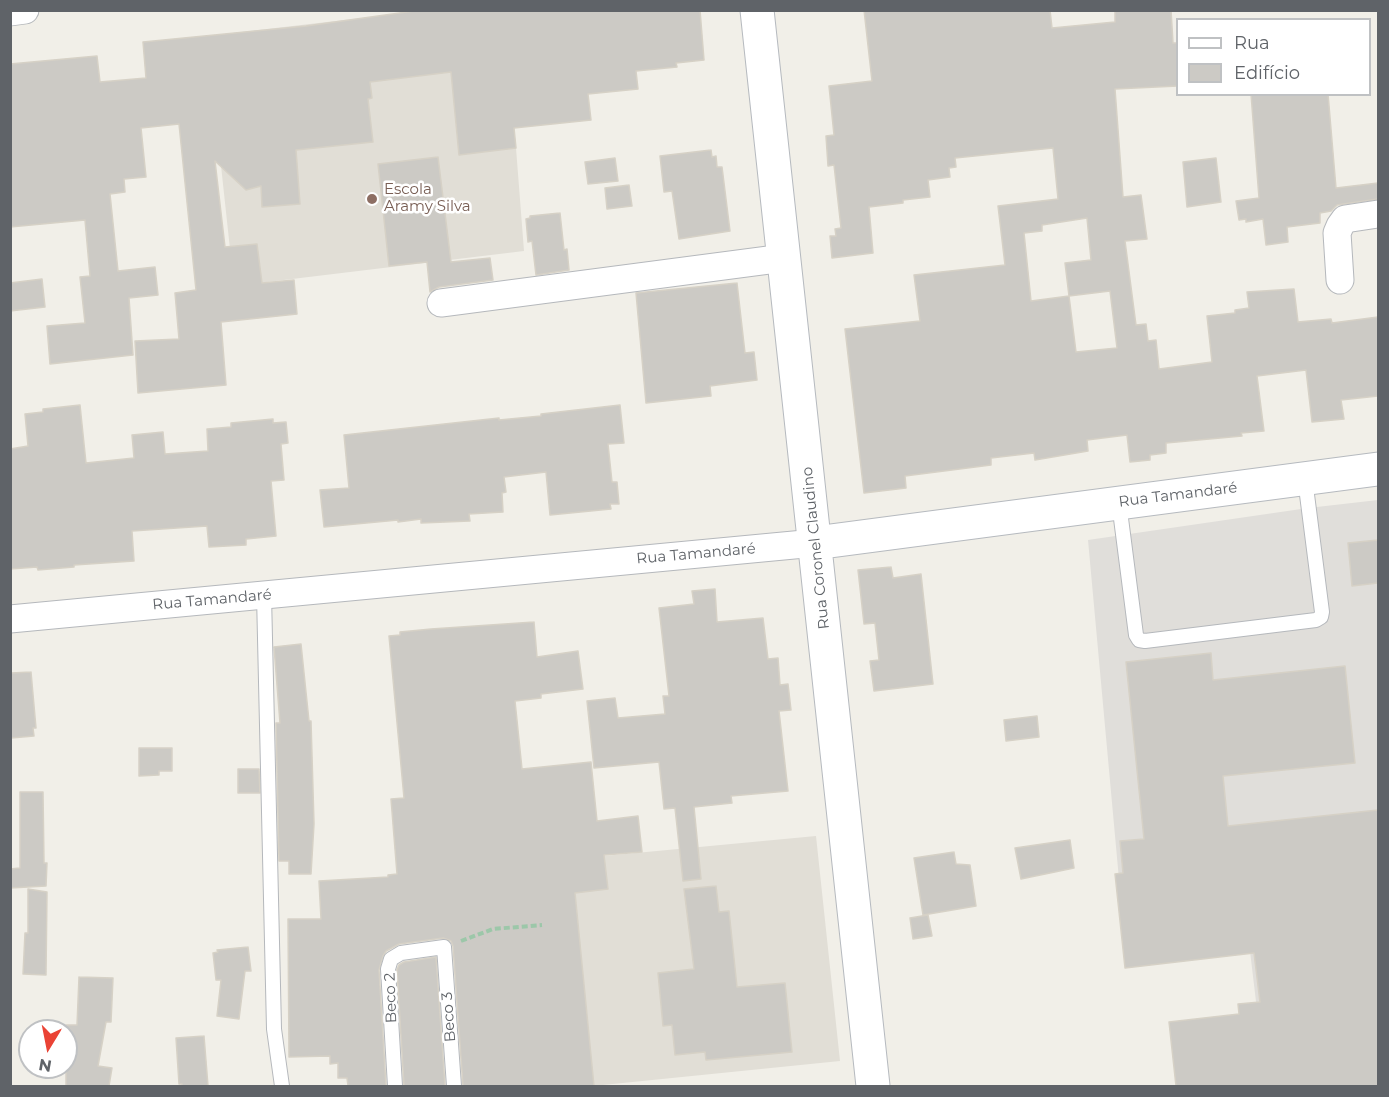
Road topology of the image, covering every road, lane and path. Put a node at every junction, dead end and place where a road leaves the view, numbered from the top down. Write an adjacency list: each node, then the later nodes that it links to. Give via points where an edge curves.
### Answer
1 (25, 10): 3 (street)
2 (757, 10): 5 (street, Rua Coronel Claudino)
3 (10, 12)
4 (1378, 214): 6 (street, via 1345,219 1340,225)
5 (784, 258): 7 (street); 11 (street, Rua Coronel Claudino)
6 (1340, 280)
7 (441, 303)
8 (1378, 469): 9 (street, Rua Tamandaré)
9 (1305, 479): 10 (street, Rua Tamandaré); 10 (lane, via 1322,612 1316,620 1139,640)
10 (1119, 503): 11 (street, Rua Tamandaré)
11 (815, 543): 12 (street, Rua Tamandaré); 19 (street, Rua Coronel Claudino)
12 (264, 595): 13 (street, Rua Tamandaré); 16 (lane, via 274,1029)
13 (10, 619)
14 (542, 925): 15 (path, via 493,929)
15 (444, 947): 17 (lane, Beco 2, via 401,953 392,958 388,969); 18 (lane, Beco 3)
16 (282, 1086)
17 (395, 1086)
18 (454, 1086)
19 (873, 1086)

